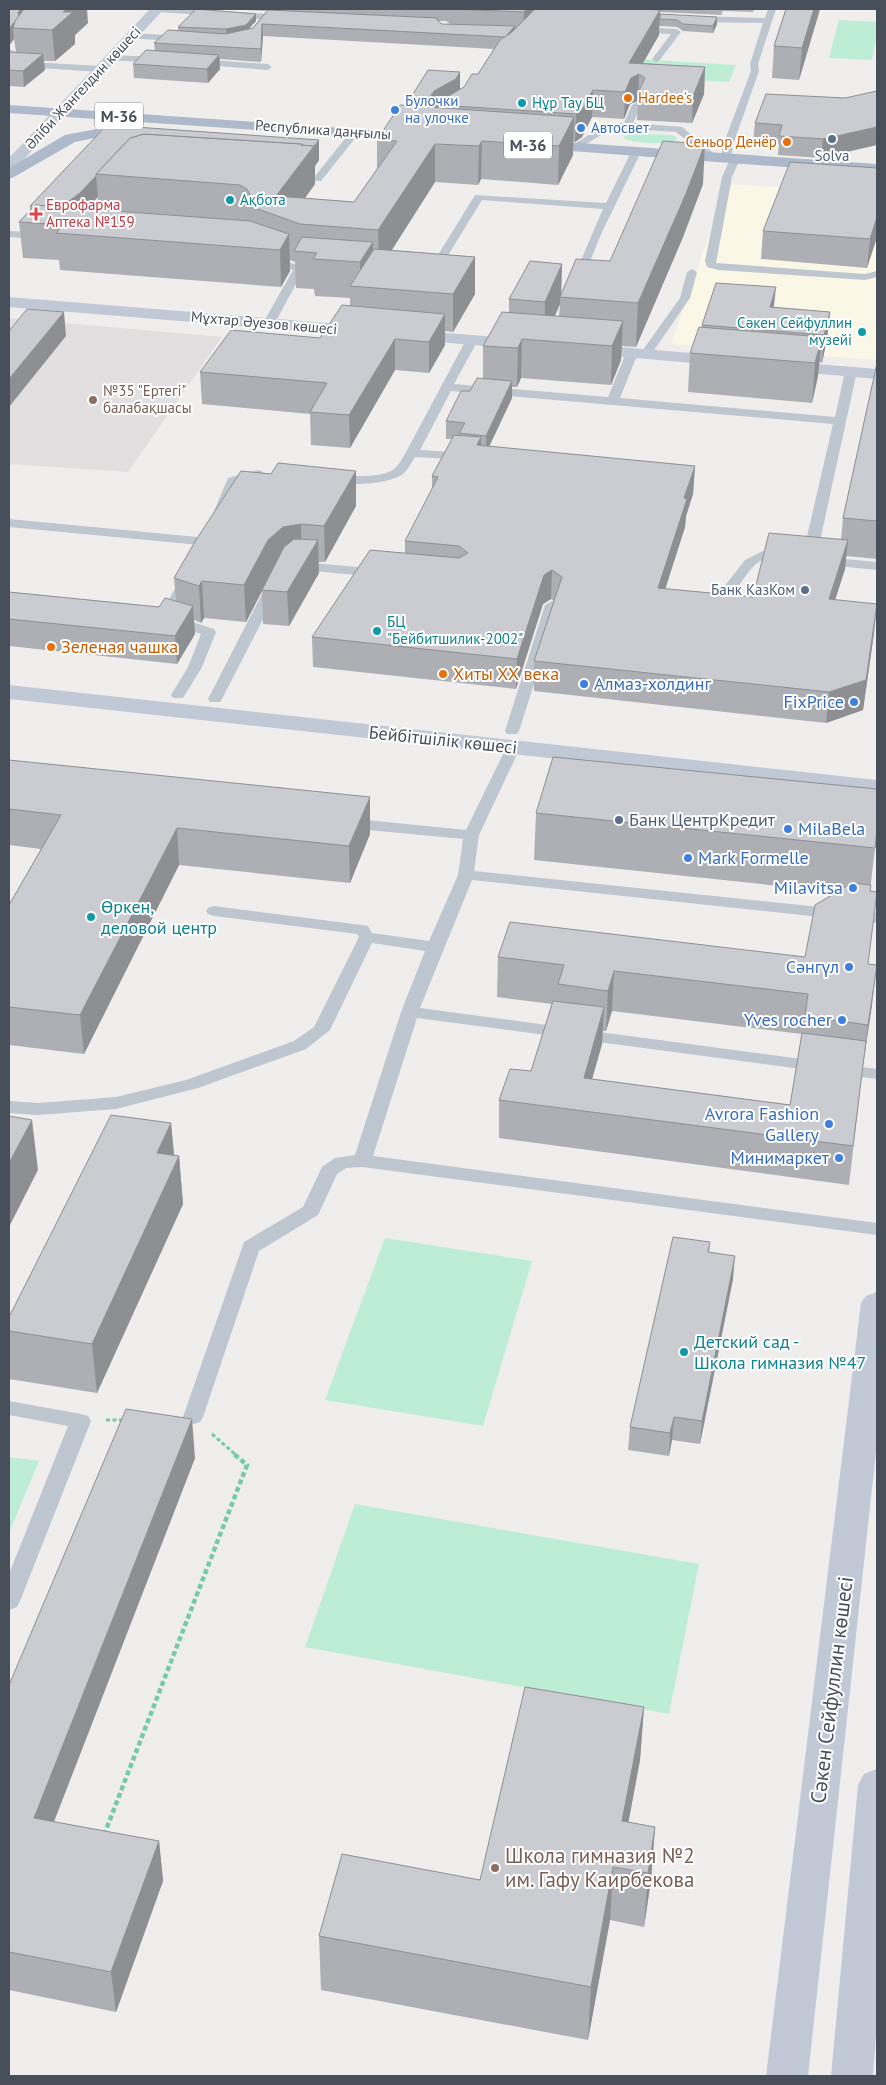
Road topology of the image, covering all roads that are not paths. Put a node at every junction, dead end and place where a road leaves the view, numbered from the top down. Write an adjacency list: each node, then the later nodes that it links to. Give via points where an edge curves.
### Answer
1 (158, 9): 3 (lane, via 264,20); 7 (main road, Әліби Жангелдин көшесі)
2 (772, 9): 4 (lane)
3 (296, 18)
4 (768, 21): 5 (lane); 24 (lane, via 754,64 747,104 728,144)
5 (679, 26): 6 (lane); 11 (lane)
6 (630, 29)
7 (131, 36): 8 (lane); 10 (main road, Әліби Жангелдин көшесі)
8 (190, 39)
9 (12, 50): 13 (lane, via 9,63)
10 (111, 58): 12 (lane); 13 (main road, Әліби Жангелдин көшесі)
11 (656, 59)
12 (268, 66)
13 (100, 69): 16 (main road, Әліби Жангелдин көшесі)
14 (637, 105): 18 (lane)
15 (9, 109): 16 (main road, Республика даңғылы / M-36)
16 (59, 112): 17 (main road, Республика даңғылы / M-36); 25 (main road, Әліби Жангелдин көшесі)
17 (179, 120): 19 (main road, Республика даңғылы / M-36); 27 (main road, via 70,138)
18 (627, 126): 22 (lane, via 611,125); 24 (lane, via 678,129)
19 (355, 132): 20 (main road, Республика даңғылы / M-36); 28 (lane, via 318,179)
20 (429, 138)
21 (525, 144): 22 (main road, M-36)
22 (573, 148): 23 (main road, M-36)
23 (636, 152): 24 (main road, M-36); 30 (lane)
24 (725, 158): 26 (main road, M-36); 37 (lane, via 727,178 711,265 865,277)
25 (9, 167)
26 (877, 169)
27 (9, 174)
28 (280, 177)
29 (123, 178): 31 (lane, via 84,219)
30 (610, 206): 35 (lane, via 479,196); 38 (lane)
31 (106, 218)
32 (9, 234): 33 (lane)
33 (52, 236)
34 (254, 252): 40 (lane, via 304,270)
35 (435, 268)
36 (692, 272): 46 (lane, via 685,298)
37 (877, 274)
38 (571, 294)
39 (9, 302): 40 (main road, Мұхтар Әуезов көшесі)
40 (269, 323): 41 (main road, Мұхтар Әуезов көшесі)
41 (375, 332)
42 (394, 334): 43 (main road)
43 (472, 340): 44 (main road); 51 (lane)
44 (540, 346)
45 (568, 348): 46 (main road)
46 (639, 354): 47 (main road); 52 (lane)
47 (744, 362)
48 (763, 364): 49 (main road)
49 (851, 371): 50 (main road); 53 (lane)
50 (877, 374)
51 (446, 387): 52 (lane); 54 (lane)
52 (613, 400): 53 (lane)
53 (840, 421): 60 (lane)
54 (412, 453): 55 (lane); 57 (lane, via 398,472 382,478 362,481)
55 (480, 458)
56 (271, 474): 59 (lane, via 245,476 232,481)
57 (317, 477)
58 (9, 523): 59 (lane)
59 (211, 534): 67 (lane, via 161,617 209,632 196,667)
60 (813, 541)
61 (877, 566): 63 (lane, via 763,555 750,563)
62 (391, 574): 68 (lane, via 302,566 281,574)
63 (730, 588)
64 (552, 605): 69 (lane)
65 (9, 677): 67 (main road, Бейбітшілік көшесі)
66 (9, 692): 69 (main road, Бейбітшілік көшесі)
67 (178, 695): 68 (main road, Бейбітшілік көшесі)
68 (215, 699): 69 (main road, Бейбітшілік көшесі)
69 (512, 739): 70 (main road, Бейбітшілік көшесі); 71 (main road, Бейбітшілік көшесі); 73 (lane)
70 (877, 770)
71 (877, 787)
72 (332, 821): 73 (lane)
73 (471, 835): 74 (lane)
74 (466, 875): 76 (lane); 78 (lane)
75 (214, 911): 77 (lane, via 362,930)
76 (877, 918)
77 (367, 937): 78 (lane); 81 (lane, via 321,1030 300,1045 192,1084 116,1104 60,1109)
78 (434, 947): 79 (lane)
79 (410, 1012): 80 (lane); 82 (lane)
80 (877, 1074)
81 (9, 1107)
82 (362, 1160): 83 (lane); 86 (lane, via 342,1162 329,1170 311,1211 250,1247)
83 (877, 1228)
84 (877, 1303): 89 (main road, Сәкен Сейфуллин көшесі)
85 (9, 1408): 87 (lane, via 80,1421)
86 (193, 1417)
87 (9, 1602)
88 (877, 1785): 90 (main road)
89 (788, 2076)
90 (852, 2076)

